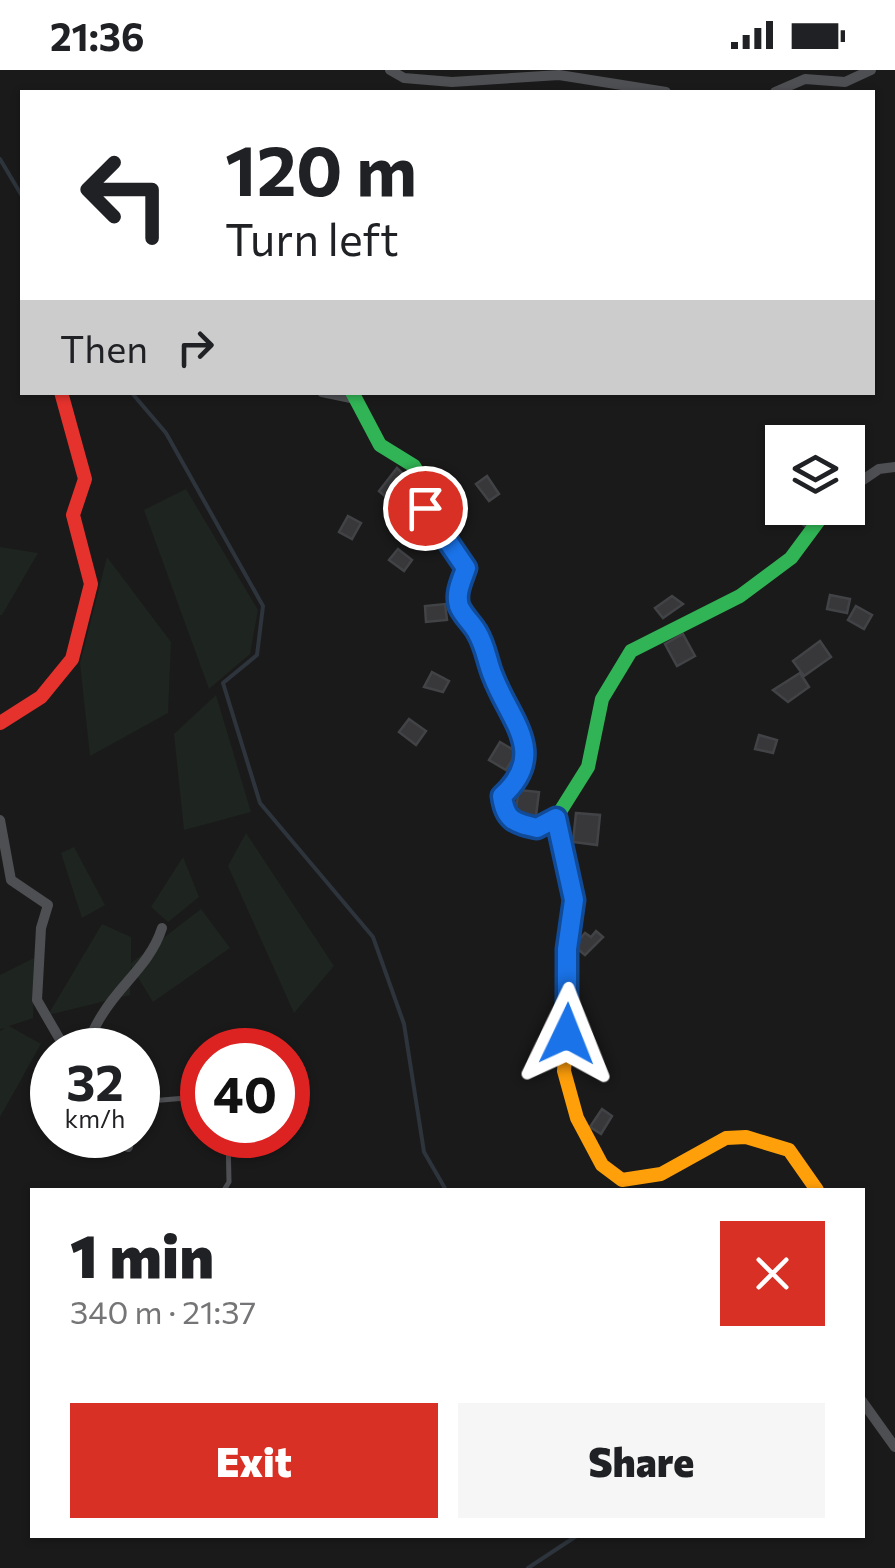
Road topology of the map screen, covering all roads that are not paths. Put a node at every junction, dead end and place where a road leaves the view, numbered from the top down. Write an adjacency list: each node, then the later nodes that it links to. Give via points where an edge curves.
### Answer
1 (390, 70): 4 (street, via 404,78 452,82 559,75)
2 (871, 70): 3 (street, via 844,82)
3 (813, 80): 5 (street); 6 (street)
4 (653, 90)
5 (781, 90)
6 (808, 90)
7 (62, 395): 12 (street, via 85,479 73,515 91,584 72,659 41,697)
8 (354, 396): 13 (street, via 380,445 414,466 426,486 425,508 466,568 459,605 513,708 526,765 502,796 504,812 513,823 537,828)
9 (895, 467): 10 (street)
10 (865, 478)
11 (815, 525): 13 (street, via 791,558 740,596 631,651 602,700 588,767)
12 (0, 724)
13 (556, 818): 20 (street, via 574,900 564,1071 577,1118 602,1165 622,1180 661,1174 726,1138 746,1136 789,1150)
14 (0, 820): 16 (street, via 11,880 48,905 37,1000)
15 (162, 928): 17 (street, via 154,950)
16 (53, 1028)
17 (97, 1028)
18 (228, 1158): 19 (lane)
19 (225, 1188)
20 (816, 1188)
21 (865, 1405): 22 (street)
22 (895, 1447)

